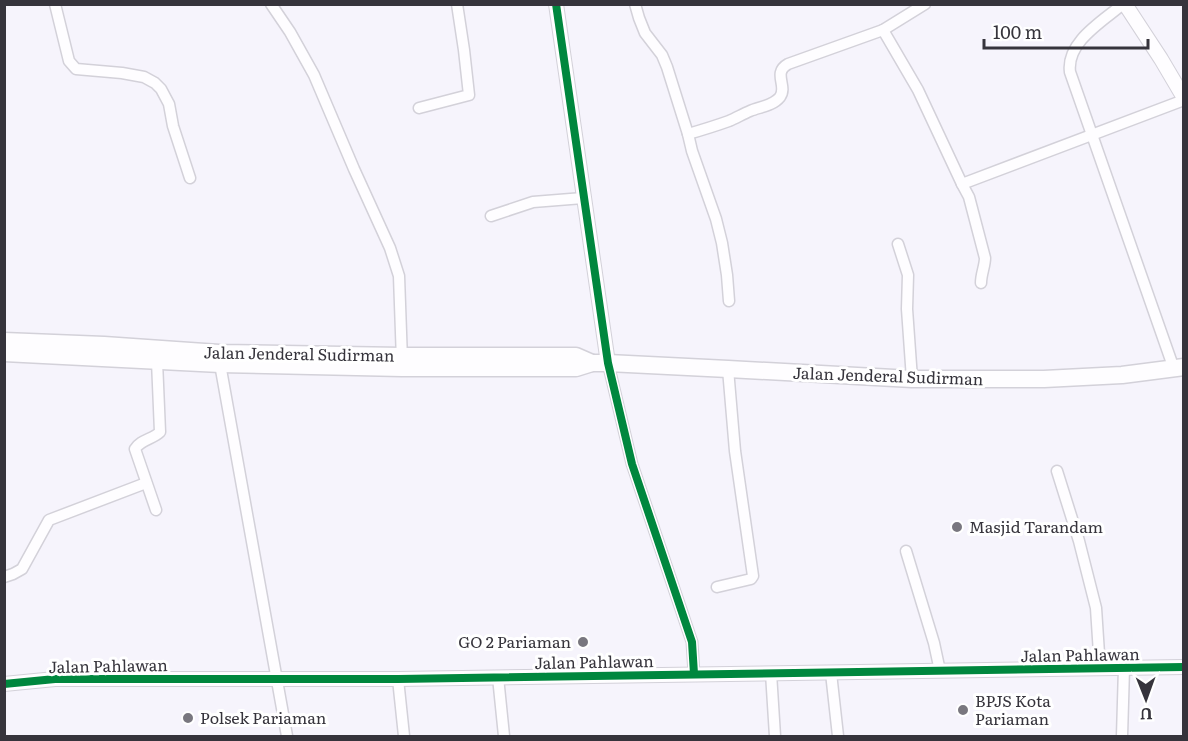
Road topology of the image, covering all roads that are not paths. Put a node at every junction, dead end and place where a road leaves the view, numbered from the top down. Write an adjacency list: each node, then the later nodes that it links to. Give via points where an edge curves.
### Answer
1 (55, 4): 13 (street, via 69,61 76,69 144,77 161,89)
2 (271, 4): 24 (street, via 314,75 390,248 399,276)
3 (457, 4): 10 (street, via 470,95)
4 (556, 4): 15 (street)
5 (635, 4): 11 (street, via 645,33 668,67)
6 (925, 4): 8 (street)
7 (1124, 4): 9 (street); 12 (street, via 1082,38 1069,59)
8 (883, 30): 11 (street, via 784,66 780,97 772,103); 14 (street, via 918,90)
9 (1184, 99): 12 (street)
10 (419, 108)
11 (688, 134): 19 (street, via 722,243)
12 (1093, 135): 14 (street); 27 (street)
13 (190, 178)
14 (962, 184): 18 (street, via 985,258)
15 (583, 198): 16 (street, via 533,202); 25 (street)
16 (491, 216)
17 (898, 244): 29 (street, via 908,275)
18 (981, 283)
19 (729, 301)
20 (4, 341): 21 (main road, Jalan Jenderal Sudirman)
21 (104, 351): 22 (main road, Jalan Jenderal Sudirman); 23 (main road, Jalan Jenderal Sudirman); 24 (main road, Jalan Jenderal Sudirman)
22 (4, 353)
23 (157, 361): 26 (main road, Jalan Jenderal Sudirman); 31 (street, via 160,432 135,449)
24 (402, 362): 25 (main road, Jalan Jenderal Sudirman, via 576,356); 26 (main road, Jalan Jenderal Sudirman)
25 (600, 363): 28 (main road, Jalan Jenderal Sudirman); 41 (street, via 692,642)
26 (220, 364): 44 (street)
27 (1179, 368): 29 (main road, Jalan Jenderal Sudirman, via 1044,379)
28 (728, 369): 29 (main road, Jalan Jenderal Sudirman); 35 (street, via 753,576)
29 (912, 379)
30 (1057, 471): 38 (street, via 1096,608)
31 (146, 483): 32 (street); 34 (street, via 49,520 22,569)
32 (156, 510)
33 (906, 551): 39 (street)
34 (4, 577)
35 (717, 587)
36 (1184, 667): 37 (street, Jalan Pahlawan)
37 (1124, 668): 38 (street, Jalan Pahlawan); 52 (street)
38 (1100, 669): 39 (street, Jalan Pahlawan)
39 (940, 670): 40 (street, Jalan Pahlawan)
40 (831, 673): 42 (street, Jalan Pahlawan); 51 (street)
41 (693, 674): 42 (street, Jalan Pahlawan); 43 (street, Jalan Pahlawan)
42 (771, 674): 50 (street)
43 (498, 677): 45 (street, Jalan Pahlawan); 49 (street)
44 (277, 678): 45 (street, Jalan Pahlawan); 46 (street, Jalan Pahlawan, via 55,679); 47 (street)
45 (398, 678): 48 (street)
46 (4, 684)
47 (287, 736)
48 (404, 736)
49 (504, 736)
50 (775, 736)
51 (838, 736)
52 (1122, 736)

